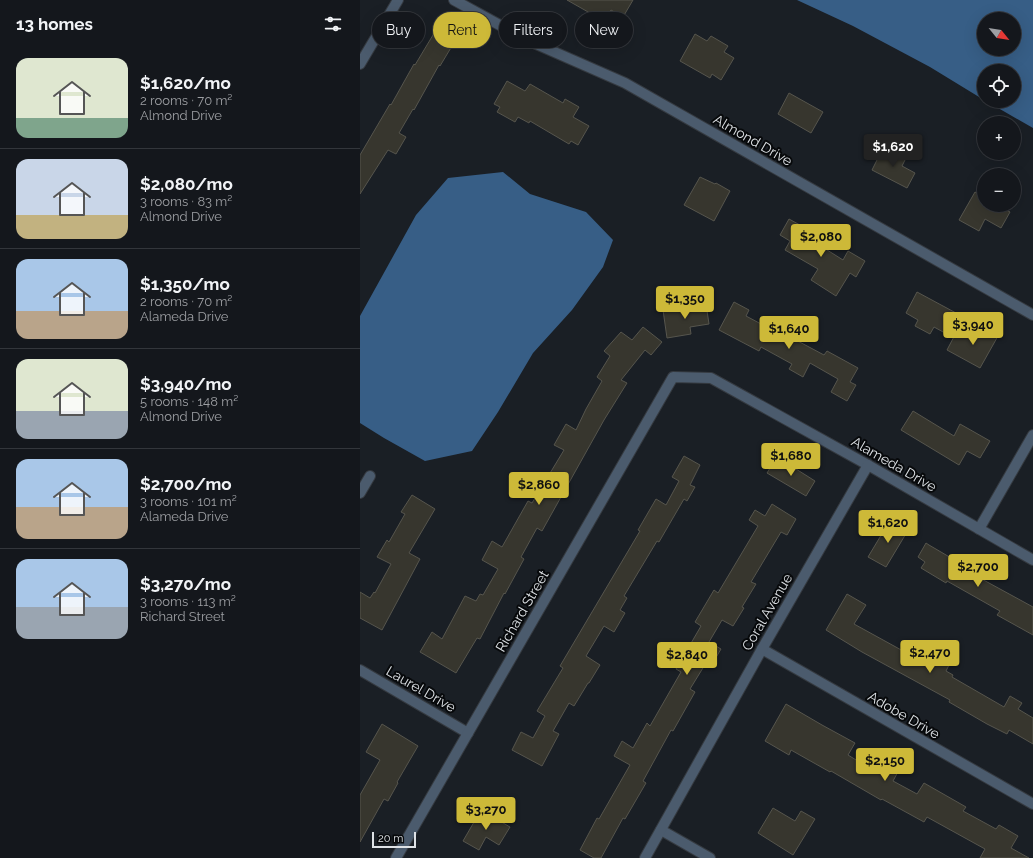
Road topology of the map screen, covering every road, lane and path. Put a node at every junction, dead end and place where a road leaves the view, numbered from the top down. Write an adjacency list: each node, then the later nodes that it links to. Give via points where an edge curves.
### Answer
1 (398, 0): 3 (street)
2 (454, 0): 4 (street, Almond Drive, via 527,40 625,83)
3 (360, 64)
4 (1033, 315)
5 (673, 377): 7 (street, Alameda Drive, via 711,378); 14 (street, Richard Street)
6 (1033, 435): 10 (street)
7 (868, 465): 10 (street, Alameda Drive); 12 (street, Coral Avenue)
8 (370, 476): 9 (street)
9 (360, 493)
10 (979, 529): 11 (street, Alameda Drive)
11 (1033, 560)
12 (762, 650): 15 (street, Adobe Drive); 16 (street, Coral Avenue)
13 (360, 670): 14 (street, Laurel Drive)
14 (468, 733): 17 (street, Richard Street)
15 (1033, 804)
16 (661, 830): 18 (street, Coral Avenue); 19 (street)
17 (396, 858)
18 (645, 858)
19 (710, 858)

